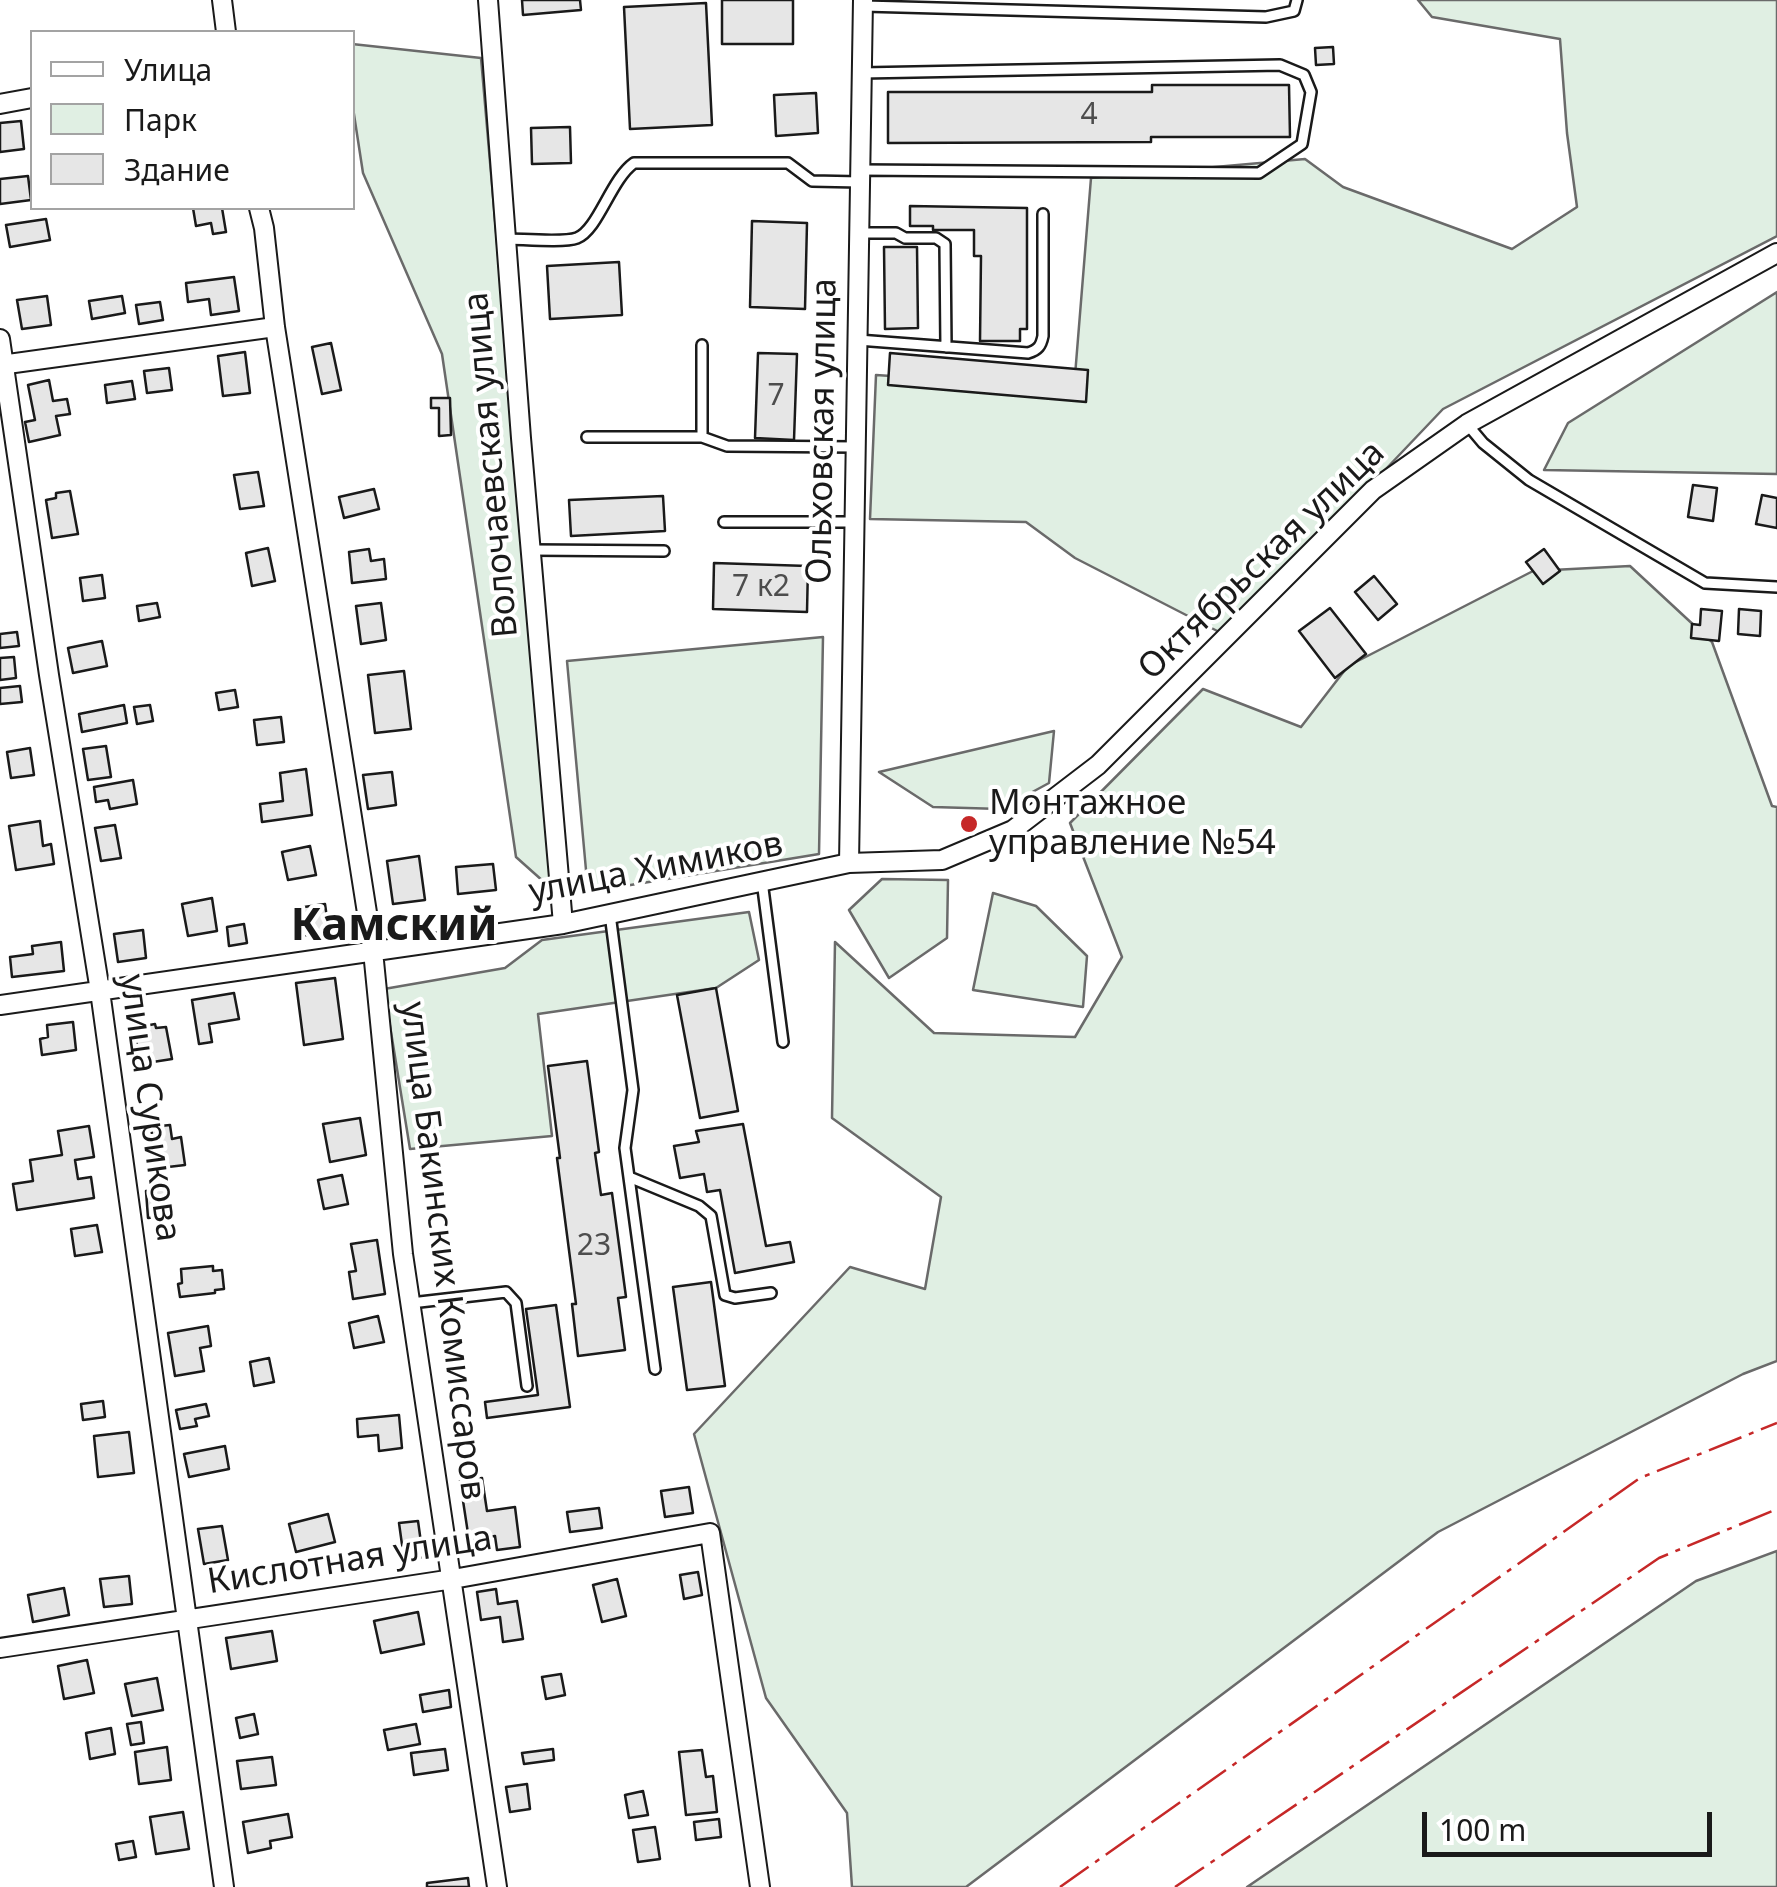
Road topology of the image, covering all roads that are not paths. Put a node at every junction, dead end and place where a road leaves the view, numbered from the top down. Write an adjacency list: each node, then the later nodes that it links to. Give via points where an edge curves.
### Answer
1 (222, 0): 5 (street)
2 (488, 0): 13 (street, Волочаевская улица)
3 (1298, 0): 4 (lane, via 1294,11 1266,17)
4 (863, 3): 6 (street, Ольховская улица)
5 (226, 30)
6 (862, 73): 9 (street, Ольховская улица); 9 (lane, via 1280,65 1304,75 1311,92 1302,144 1258,173)
7 (30, 98): 8 (street)
8 (0, 104)
9 (860, 176): 12 (street, Ольховская улица); 13 (lane, via 812,181 788,163 634,163 577,238)
10 (260, 210): 15 (street, улица Бакинских Комиссаров)
11 (1043, 214): 19 (lane, via 1041,344 1028,353)
12 (860, 233): 17 (street, Ольховская улица); 19 (lane, via 945,244)
13 (506, 239): 27 (street, Волочаевская улица)
14 (1777, 253): 21 (street, Октябрьская улица)
15 (275, 327): 20 (street); 34 (street, улица Бакинских Комиссаров)
16 (0, 339): 20 (street, улица Сурикова)
17 (858, 340): 19 (lane); 24 (street, Ольховская улица)
18 (702, 346): 23 (lane)
19 (946, 347)
20 (2, 364): 35 (street, улица Сурикова)
21 (1467, 424): 29 (lane, via 1529,480 1704,583); 30 (street, Октябрьская улица, via 1373,490 1098,765 1013,830 942,860)
22 (588, 436): 23 (lane)
23 (702, 437): 24 (lane, via 727,446)
24 (856, 447): 26 (street, Ольховская улица)
25 (724, 522): 26 (lane)
26 (854, 522): 30 (street, Ольховская улица)
27 (531, 550): 28 (lane); 33 (street, Волочаевская улица)
28 (664, 551)
29 (1777, 587)
30 (848, 863): 31 (street, улица Химиков)
31 (762, 881): 32 (street, улица Химиков); 37 (lane)
32 (610, 914): 33 (street, улица Химиков); 38 (lane, via 633,1090)
33 (563, 924): 34 (street, улица Химиков)
34 (373, 952): 35 (street, улица Химиков); 40 (street, улица Бакинских Комиссаров)
35 (100, 991): 36 (street, улица Химиков); 44 (street, улица Сурикова)
36 (0, 1006)
37 (783, 1042)
38 (629, 1177): 39 (lane, via 711,1216 725,1294); 41 (lane)
39 (771, 1293)
40 (411, 1303): 42 (lane, via 506,1292 516,1303); 43 (street, улица Бакинских Комиссаров)
41 (655, 1369)
42 (527, 1386)
43 (453, 1579): 44 (street, Кислотная улица); 47 (street, улица Бакинских Комиссаров); 48 (street, Кислотная улица, via 710,1533)
44 (188, 1620): 45 (street, Кислотная улица); 46 (street, улица Сурикова)
45 (0, 1648)
46 (224, 1887)
47 (496, 1887)
48 (760, 1887)

